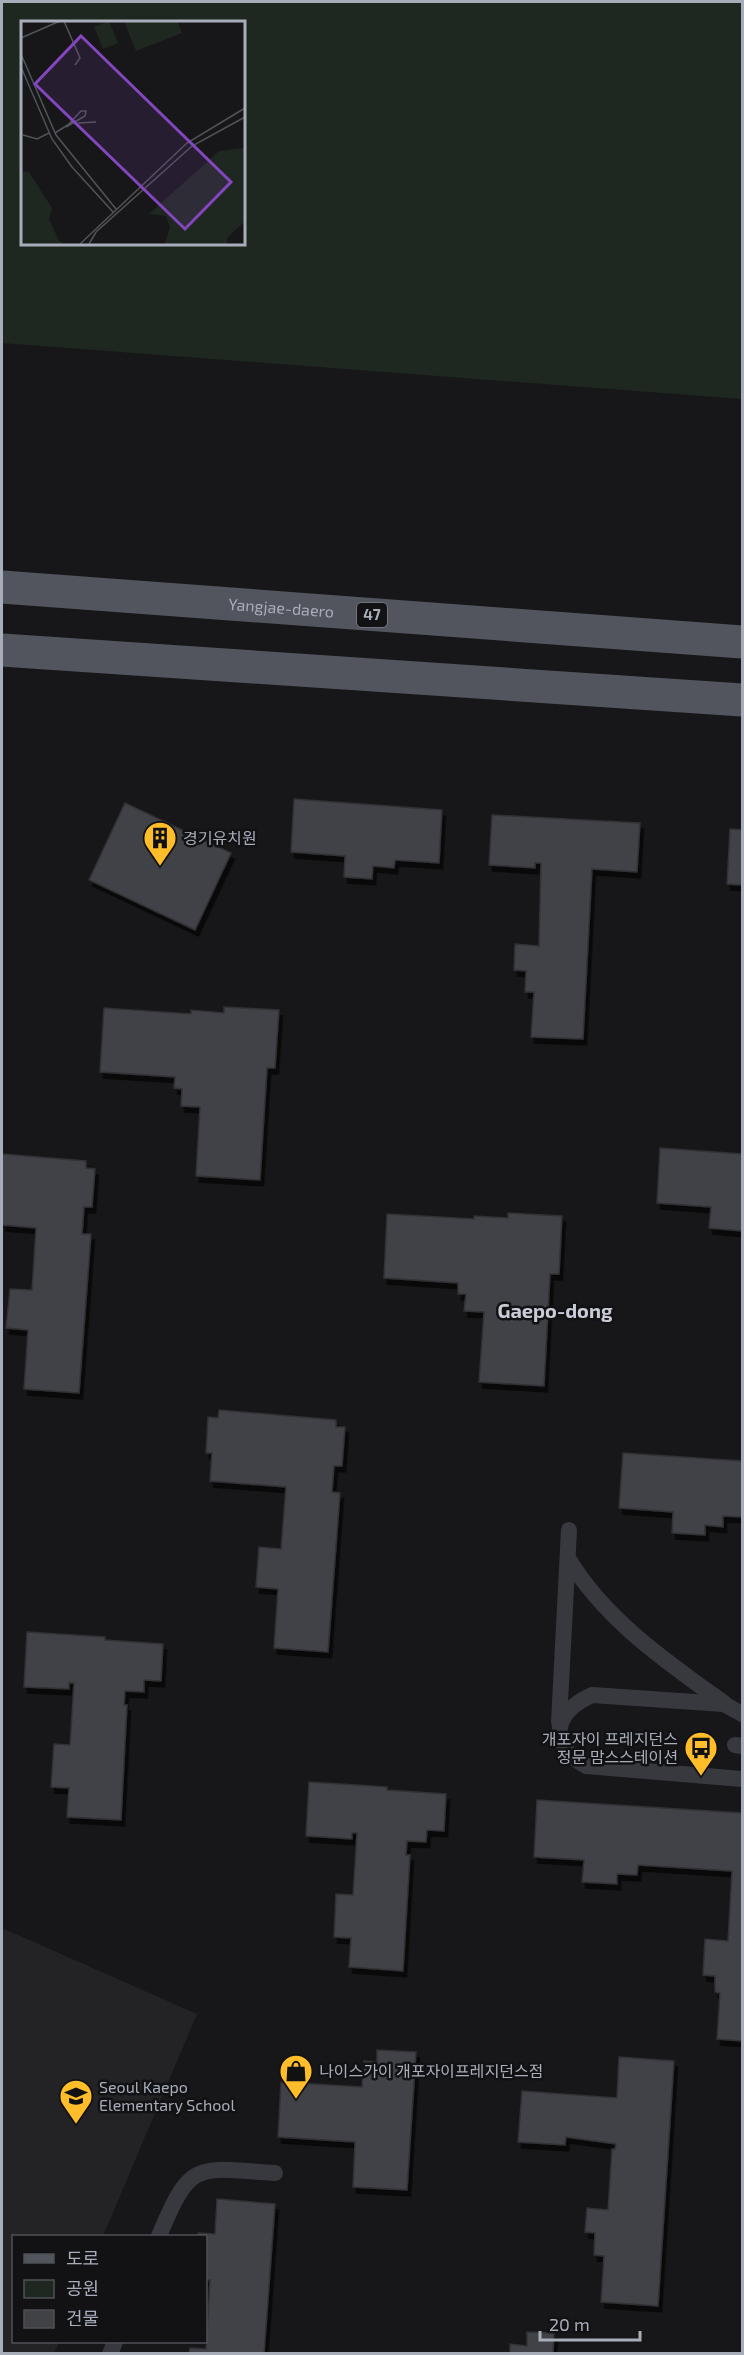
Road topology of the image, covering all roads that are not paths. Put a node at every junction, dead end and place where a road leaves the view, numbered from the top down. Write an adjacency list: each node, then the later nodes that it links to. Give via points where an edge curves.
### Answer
1 (2, 587): 2 (main road, Yangjae-daero / 47)
2 (742, 642)
3 (2, 650): 4 (main road)
4 (742, 700)
5 (569, 1530): 6 (lane)
6 (568, 1557): 7 (lane, via 580,1579 640,1640); 9 (lane)
7 (724, 1704): 8 (lane); 9 (lane, via 592,1695 566,1712)
8 (742, 1714)
9 (558, 1726): 10 (lane, via 571,1757 586,1766)
10 (742, 1779)
11 (275, 2173): 12 (lane, via 220,2170 196,2175 179,2191)
12 (159, 2235)

